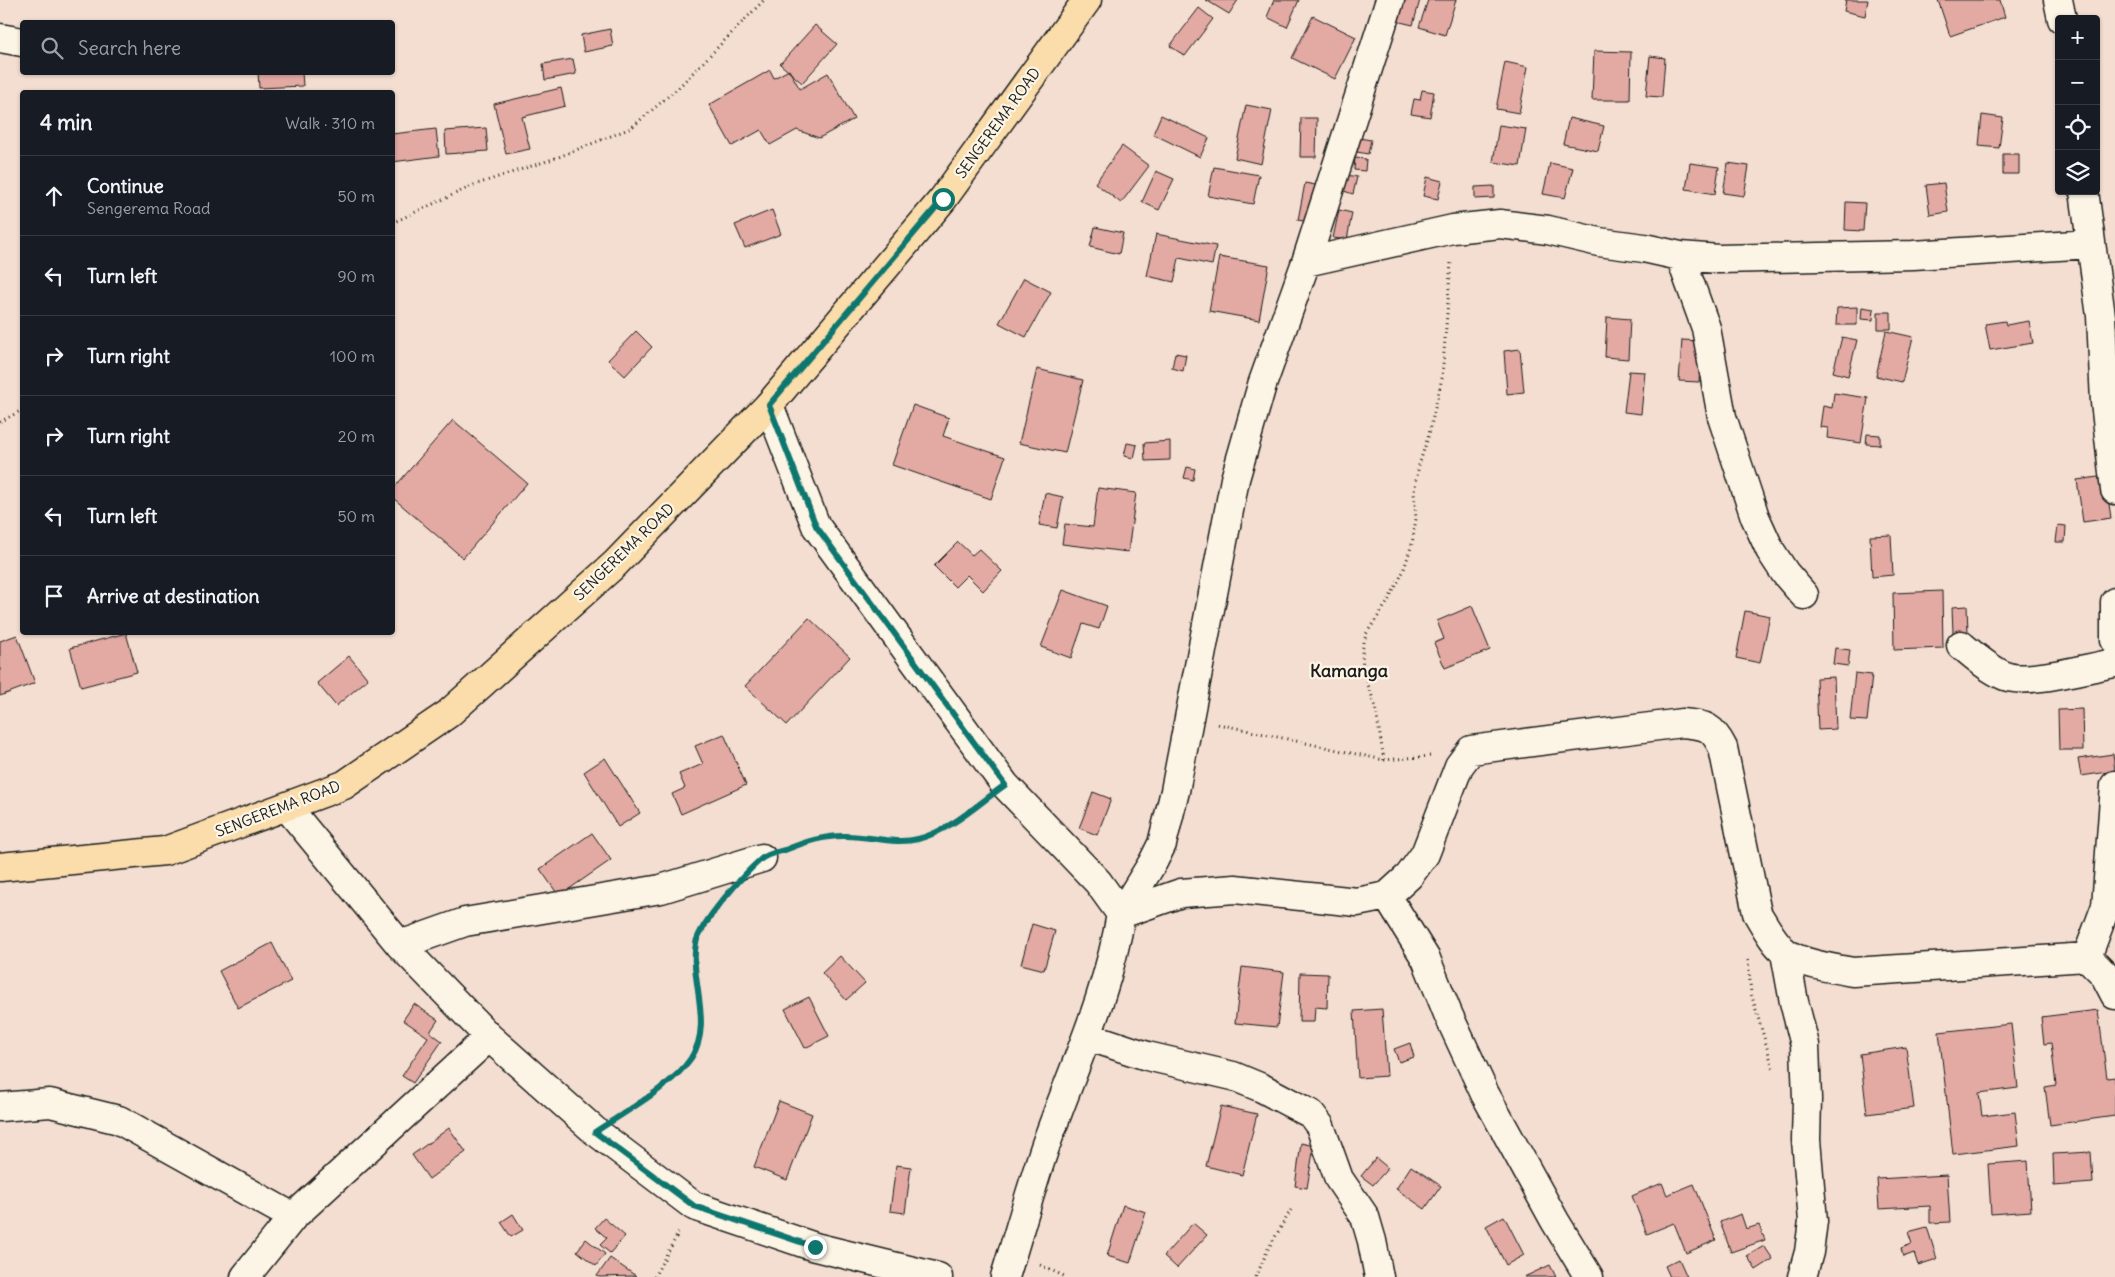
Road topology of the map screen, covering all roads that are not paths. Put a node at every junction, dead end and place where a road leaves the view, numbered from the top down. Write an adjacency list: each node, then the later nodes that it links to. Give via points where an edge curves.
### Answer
1 (1087, 0): 11 (main road, SENGEREMA ROAD, via 943,199)
2 (1390, 0): 10 (street)
3 (2058, 0): 4 (street)
4 (2061, 15)
5 (0, 38): 6 (street)
6 (20, 42)
7 (2085, 195): 8 (street)
8 (2091, 244): 9 (street, via 1913,255 1719,259); 12 (street, via 2101,316 2105,402)
9 (1680, 256): 10 (street, via 1500,224 1453,229); 13 (street, via 1706,328 1722,417 1755,517 1770,550)
10 (1306, 262): 23 (street, via 1262,385 1235,479 1162,844)
11 (769, 405): 19 (main road, SENGEREMA ROAD, via 615,564 448,714 344,785); 23 (street, via 816,526 1005,785 1098,882)
12 (2115, 490)
13 (1804, 596)
14 (2115, 602): 15 (street)
15 (2115, 640)
16 (1961, 645): 17 (street, via 1992,669 2013,678 2045,676)
17 (2115, 662)
18 (2115, 785): 26 (street, via 2106,906)
19 (287, 807): 21 (main road, SENGEREMA ROAD, via 166,851); 24 (street)
20 (762, 858): 24 (street, via 661,889 465,922)
21 (0, 867)
22 (1387, 896): 23 (street, via 1357,902 1235,890 1190,892); 25 (street, via 1409,876 1425,854 1459,766 1471,750 1682,723 1700,725 1715,733 1723,748 1757,913); 36 (street, via 1426,959 1485,1094)
23 (1121, 914): 28 (street, via 1115,950)
24 (400, 945): 29 (street)
25 (1786, 953): 26 (street, via 1822,967 1852,972); 37 (street, via 1805,1045 1806,1140 1813,1221)
26 (2086, 958): 27 (street, via 2104,974)
27 (2115, 995)
28 (1087, 1036): 34 (street, via 1044,1150); 35 (street, via 1147,1056 1234,1076 1311,1114 1320,1126 1339,1179 1364,1217)
29 (490, 1037): 31 (street); 33 (street, via 595,1132 694,1206 815,1247)
30 (0, 1107): 31 (street, via 50,1103 119,1120)
31 (293, 1217): 32 (street)
32 (245, 1277)
33 (938, 1277)
34 (1005, 1277)
35 (1379, 1277)
36 (1589, 1277)
37 (1802, 1277)

